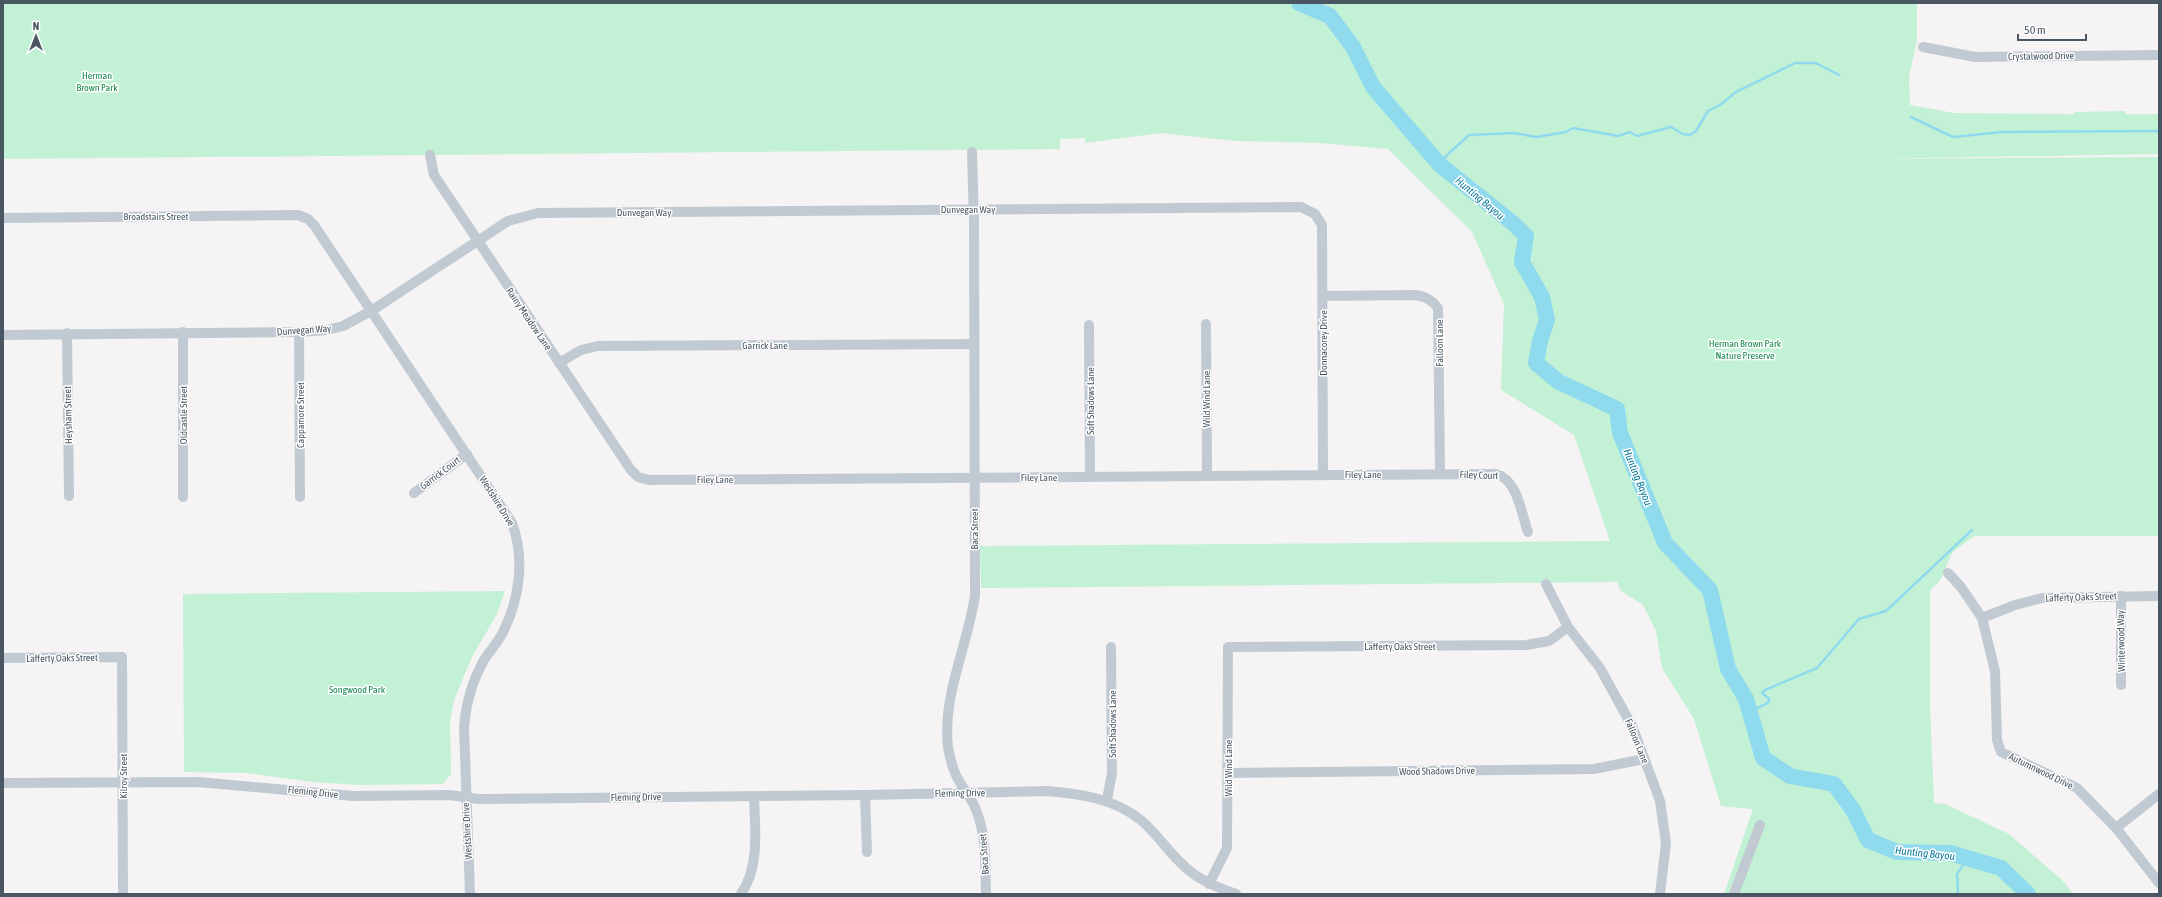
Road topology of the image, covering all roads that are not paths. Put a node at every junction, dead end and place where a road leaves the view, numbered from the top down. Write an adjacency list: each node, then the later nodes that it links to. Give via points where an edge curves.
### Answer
1 (1923, 47): 2 (street, Crystalwood Drive, via 1975,57)
2 (2159, 55)
3 (972, 152): 5 (street, Baca Street)
4 (430, 155): 9 (street, Rainy Meadow Lane, via 434,176)
5 (974, 209): 6 (street, Dunvegan Way, via 1301,207); 9 (street, Dunvegan Way, via 538,213 508,221); 18 (street, Baca Street)
6 (1315, 214): 10 (street, Donnacorey Drive, via 1322,225)
7 (3, 218): 8 (street, Broadstairs Street, via 298,215)
8 (308, 219): 11 (street, Westshire Drive)
9 (476, 240): 11 (street, Dunvegan Way); 19 (street, Rainy Meadow Lane)
10 (1323, 296): 21 (street, Donnacorey Drive); 22 (street, Falloon Lane, via 1416,295 1430,300 1438,308)
11 (371, 311): 15 (street, Dunvegan Way, via 343,326); 20 (street, Westshire Drive)
12 (1206, 324): 23 (street, Wild Wind Lane)
13 (1089, 325): 24 (street, Soft Shadows Lane)
14 (183, 332): 15 (street, Dunvegan Way); 16 (street, Dunvegan Way); 29 (street, Oldcastle Street)
15 (299, 332): 30 (street, Cappamore Street)
16 (67, 333): 17 (street, Dunvegan Way); 28 (street, Heysham Street)
17 (3, 335)
18 (974, 344): 19 (street, Garrick Lane, via 598,346 581,350); 26 (street, Baca Street)
19 (559, 364): 25 (street, Rainy Meadow Lane)
20 (467, 454): 27 (street, Garrick Court); 51 (street, Westshire Drive, via 512,523 520,552 517,592 510,614 503,633 484,661 466,704)
21 (1323, 474): 22 (street, Filey Lane); 23 (street, Filey Lane)
22 (1440, 474): 31 (street, Filey Court, via 1503,476 1512,484)
23 (1207, 475): 24 (street, Filey Lane)
24 (1090, 476): 26 (street, Filey Lane)
25 (638, 477): 26 (street, Filey Lane, via 648,480)
26 (974, 477): 47 (street, Baca Street, via 975,595 949,710 947,732 953,764)
27 (414, 493)
28 (69, 496)
29 (183, 497)
30 (300, 497)
31 (1528, 532)
32 (1948, 573): 36 (street, Autumnwood Drive)
33 (1546, 584): 37 (street, Falloon Lane)
34 (2121, 596): 35 (street, Lafferty Oaks Street); 36 (street, Lafferty Oaks Street, via 2042,598); 42 (street, Winterwood Way)
35 (2159, 596)
36 (1982, 618): 54 (street, Autumnwood Drive, via 1995,671 1997,740 2001,752 2077,788)
37 (1568, 627): 39 (street, Lafferty Oaks Street, via 1548,641 1526,645); 43 (street, Falloon Lane, via 1600,668 1633,728)
38 (1111, 647): 52 (street, Soft Shadows Lane, via 1112,773)
39 (1228, 647): 44 (street, Wild Wind Lane)
40 (122, 657): 41 (street, Lafferty Oaks Street); 45 (street, Kilroy Street)
41 (3, 658)
42 (2122, 685)
43 (1644, 759): 44 (street, Wood Shadows Drive, via 1594,770); 63 (street, Falloon Lane, via 1660,801 1666,843)
44 (1228, 773): 56 (street, Wild Wind Lane, via 1227,848)
45 (123, 782): 46 (street, Fleming Drive); 51 (street, Fleming Drive, via 198,782 353,796); 58 (street, Kilroy Street)
46 (3, 784)
47 (967, 793): 50 (street, Fleming Drive); 52 (street, Fleming Drive, via 1047,791); 61 (street, Baca Street, via 974,805 985,840)
48 (2159, 794): 54 (street)
49 (754, 796): 50 (street, Fleming Drive); 51 (street, Fleming Drive, via 478,799); 60 (street, via 755,842 750,882)
50 (865, 796): 55 (street)
51 (466, 797): 59 (street, Westshire Drive)
52 (1107, 800): 56 (street, Fleming Drive, via 1142,820 1182,865)
53 (1760, 825): 64 (street)
54 (2116, 828): 57 (street, Autumnwood Drive)
55 (867, 852)
56 (1209, 884): 62 (street, Fleming Drive)
57 (2159, 884)
58 (123, 894)
59 (470, 894)
60 (741, 894)
61 (986, 894)
62 (1236, 894)
63 (1660, 894)
64 (1734, 894)

